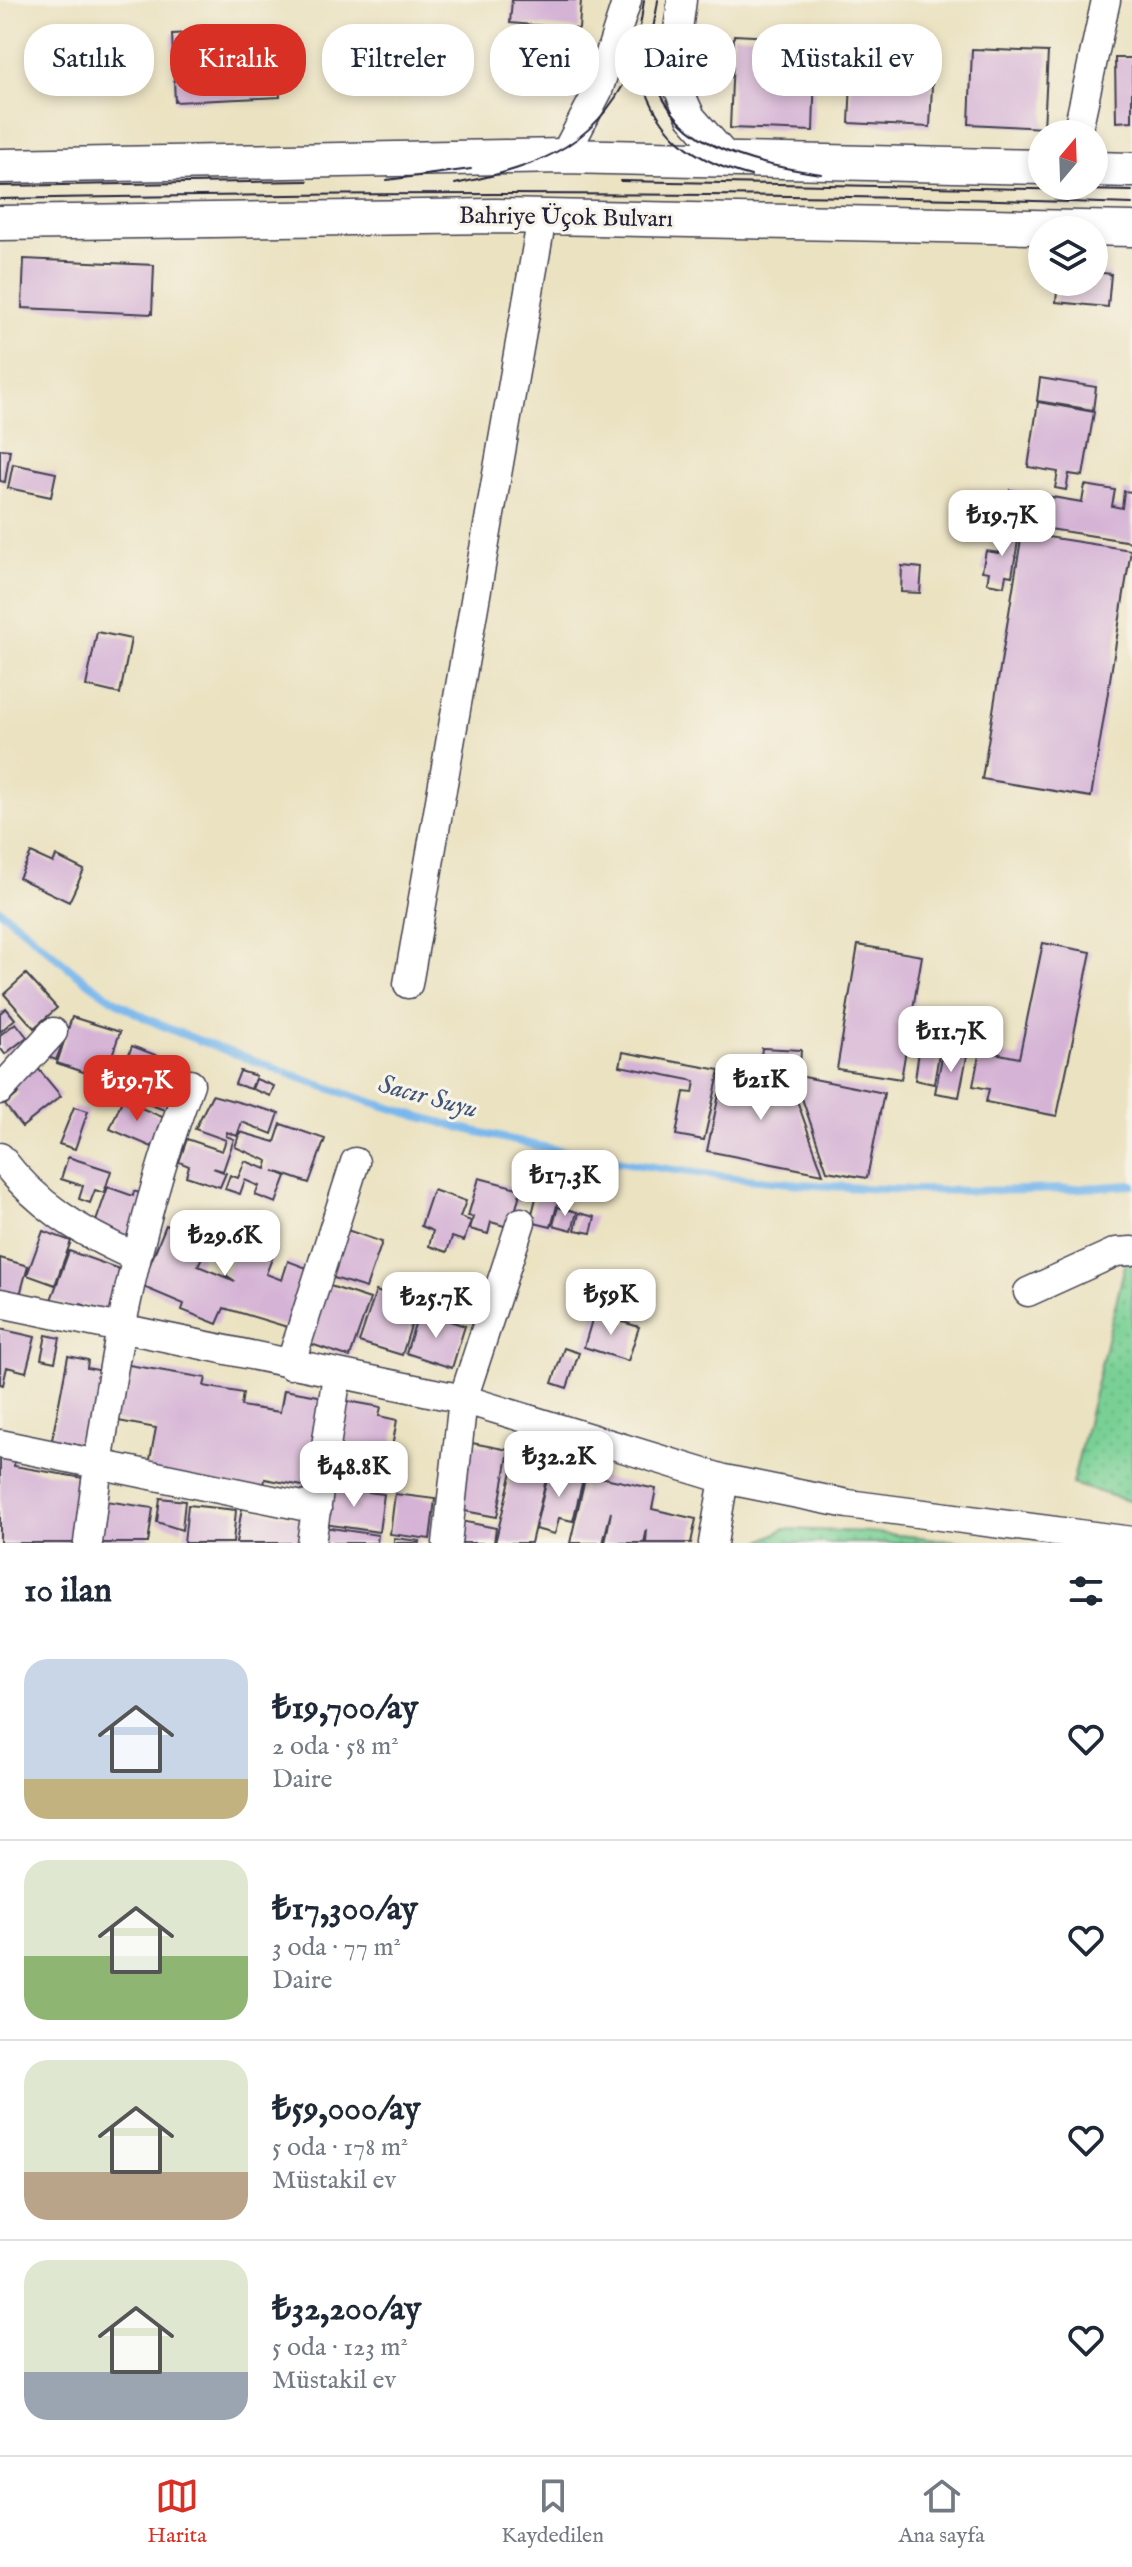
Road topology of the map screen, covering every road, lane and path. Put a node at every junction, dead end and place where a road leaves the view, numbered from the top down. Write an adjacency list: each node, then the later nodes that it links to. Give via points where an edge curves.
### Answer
1 (627, 0): 5 (street, via 598,91)
2 (682, 0): 6 (street, via 672,75 691,117)
3 (1106, 0): 4 (street)
4 (1080, 120)
5 (564, 156): 6 (main road); 7 (main road)
6 (729, 160): 8 (main road)
7 (0, 166)
8 (1028, 167)
9 (1108, 169): 10 (main road)
10 (1132, 170)
11 (542, 217): 12 (main road, Bahriye Üçok Bulvarı); 13 (main road, Bahriye Üçok Bulvarı); 14 (street)
12 (0, 223)
13 (1132, 229)
14 (408, 984)
15 (53, 1032): 17 (street)
16 (190, 1084): 22 (street)
17 (0, 1090)
18 (0, 1157): 22 (street, via 24,1189 81,1232)
19 (355, 1162): 26 (street)
20 (521, 1222): 28 (street)
21 (1132, 1251): 23 (street, via 1116,1252)
22 (134, 1256): 25 (street)
23 (1028, 1292)
24 (0, 1303): 25 (street)
25 (118, 1330): 26 (street); 30 (street)
26 (290, 1365): 27 (street)
27 (337, 1375): 28 (street); 32 (street)
28 (463, 1399): 31 (street); 36 (street)
29 (0, 1444): 30 (street)
30 (97, 1463): 32 (street); 34 (street)
31 (724, 1479): 33 (street, via 848,1504); 37 (street)
32 (317, 1509): 35 (street)
33 (1132, 1541)
34 (88, 1543)
35 (311, 1543)
36 (447, 1543)
37 (713, 1543)

